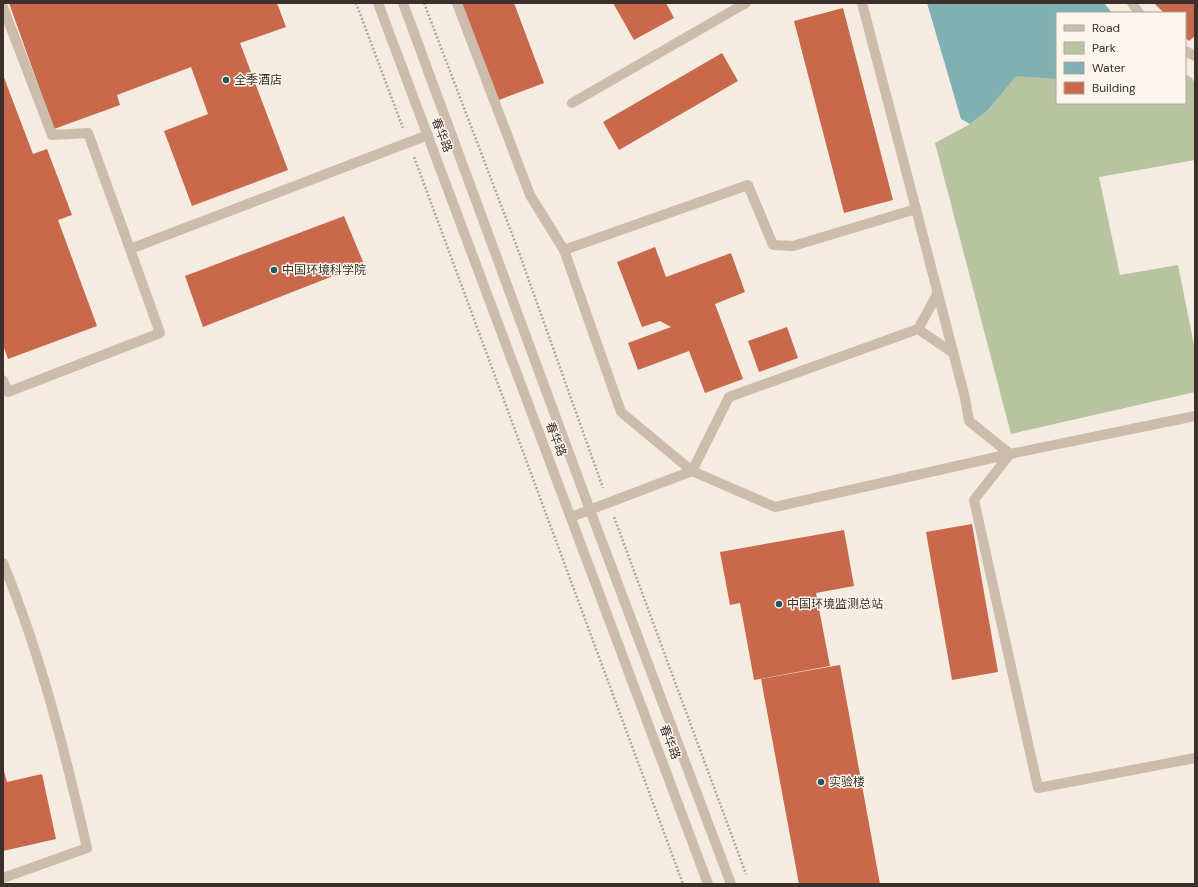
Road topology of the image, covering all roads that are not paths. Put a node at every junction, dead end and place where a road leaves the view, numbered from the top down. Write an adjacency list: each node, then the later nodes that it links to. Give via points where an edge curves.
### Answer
1 (378, 3): 12 (street, 春华路)
2 (403, 3): 23 (street, 春华路)
3 (457, 3): 15 (street, via 530,195)
4 (746, 3): 11 (street)
5 (862, 3): 13 (street)
6 (1132, 3): 8 (street)
7 (3, 7): 14 (street, via 52,134 88,133)
8 (1138, 12)
9 (1186, 52): 10 (street)
10 (1195, 56)
11 (572, 103)
12 (428, 135): 14 (street); 24 (street, 春华路)
13 (916, 209): 15 (street, via 793,246 773,245 748,185); 16 (street)
14 (130, 249): 19 (street, via 160,333 8,392)
15 (564, 250): 22 (street, via 621,412)
16 (938, 292): 17 (street); 18 (street)
17 (918, 329): 18 (street); 22 (street, via 728,397)
18 (953, 353): 21 (street, via 969,421)
19 (3, 380)
20 (1195, 416): 21 (street)
21 (1010, 454): 22 (street, via 774,507); 26 (street, via 974,500 1038,788)
22 (692, 470): 23 (street)
23 (590, 510): 24 (street); 29 (street, 春华路)
24 (571, 517): 28 (street, 春华路)
25 (3, 563): 27 (street, via 16,595 63,742 87,848)
26 (1195, 758)
27 (3, 878)
28 (708, 884)
29 (731, 884)

